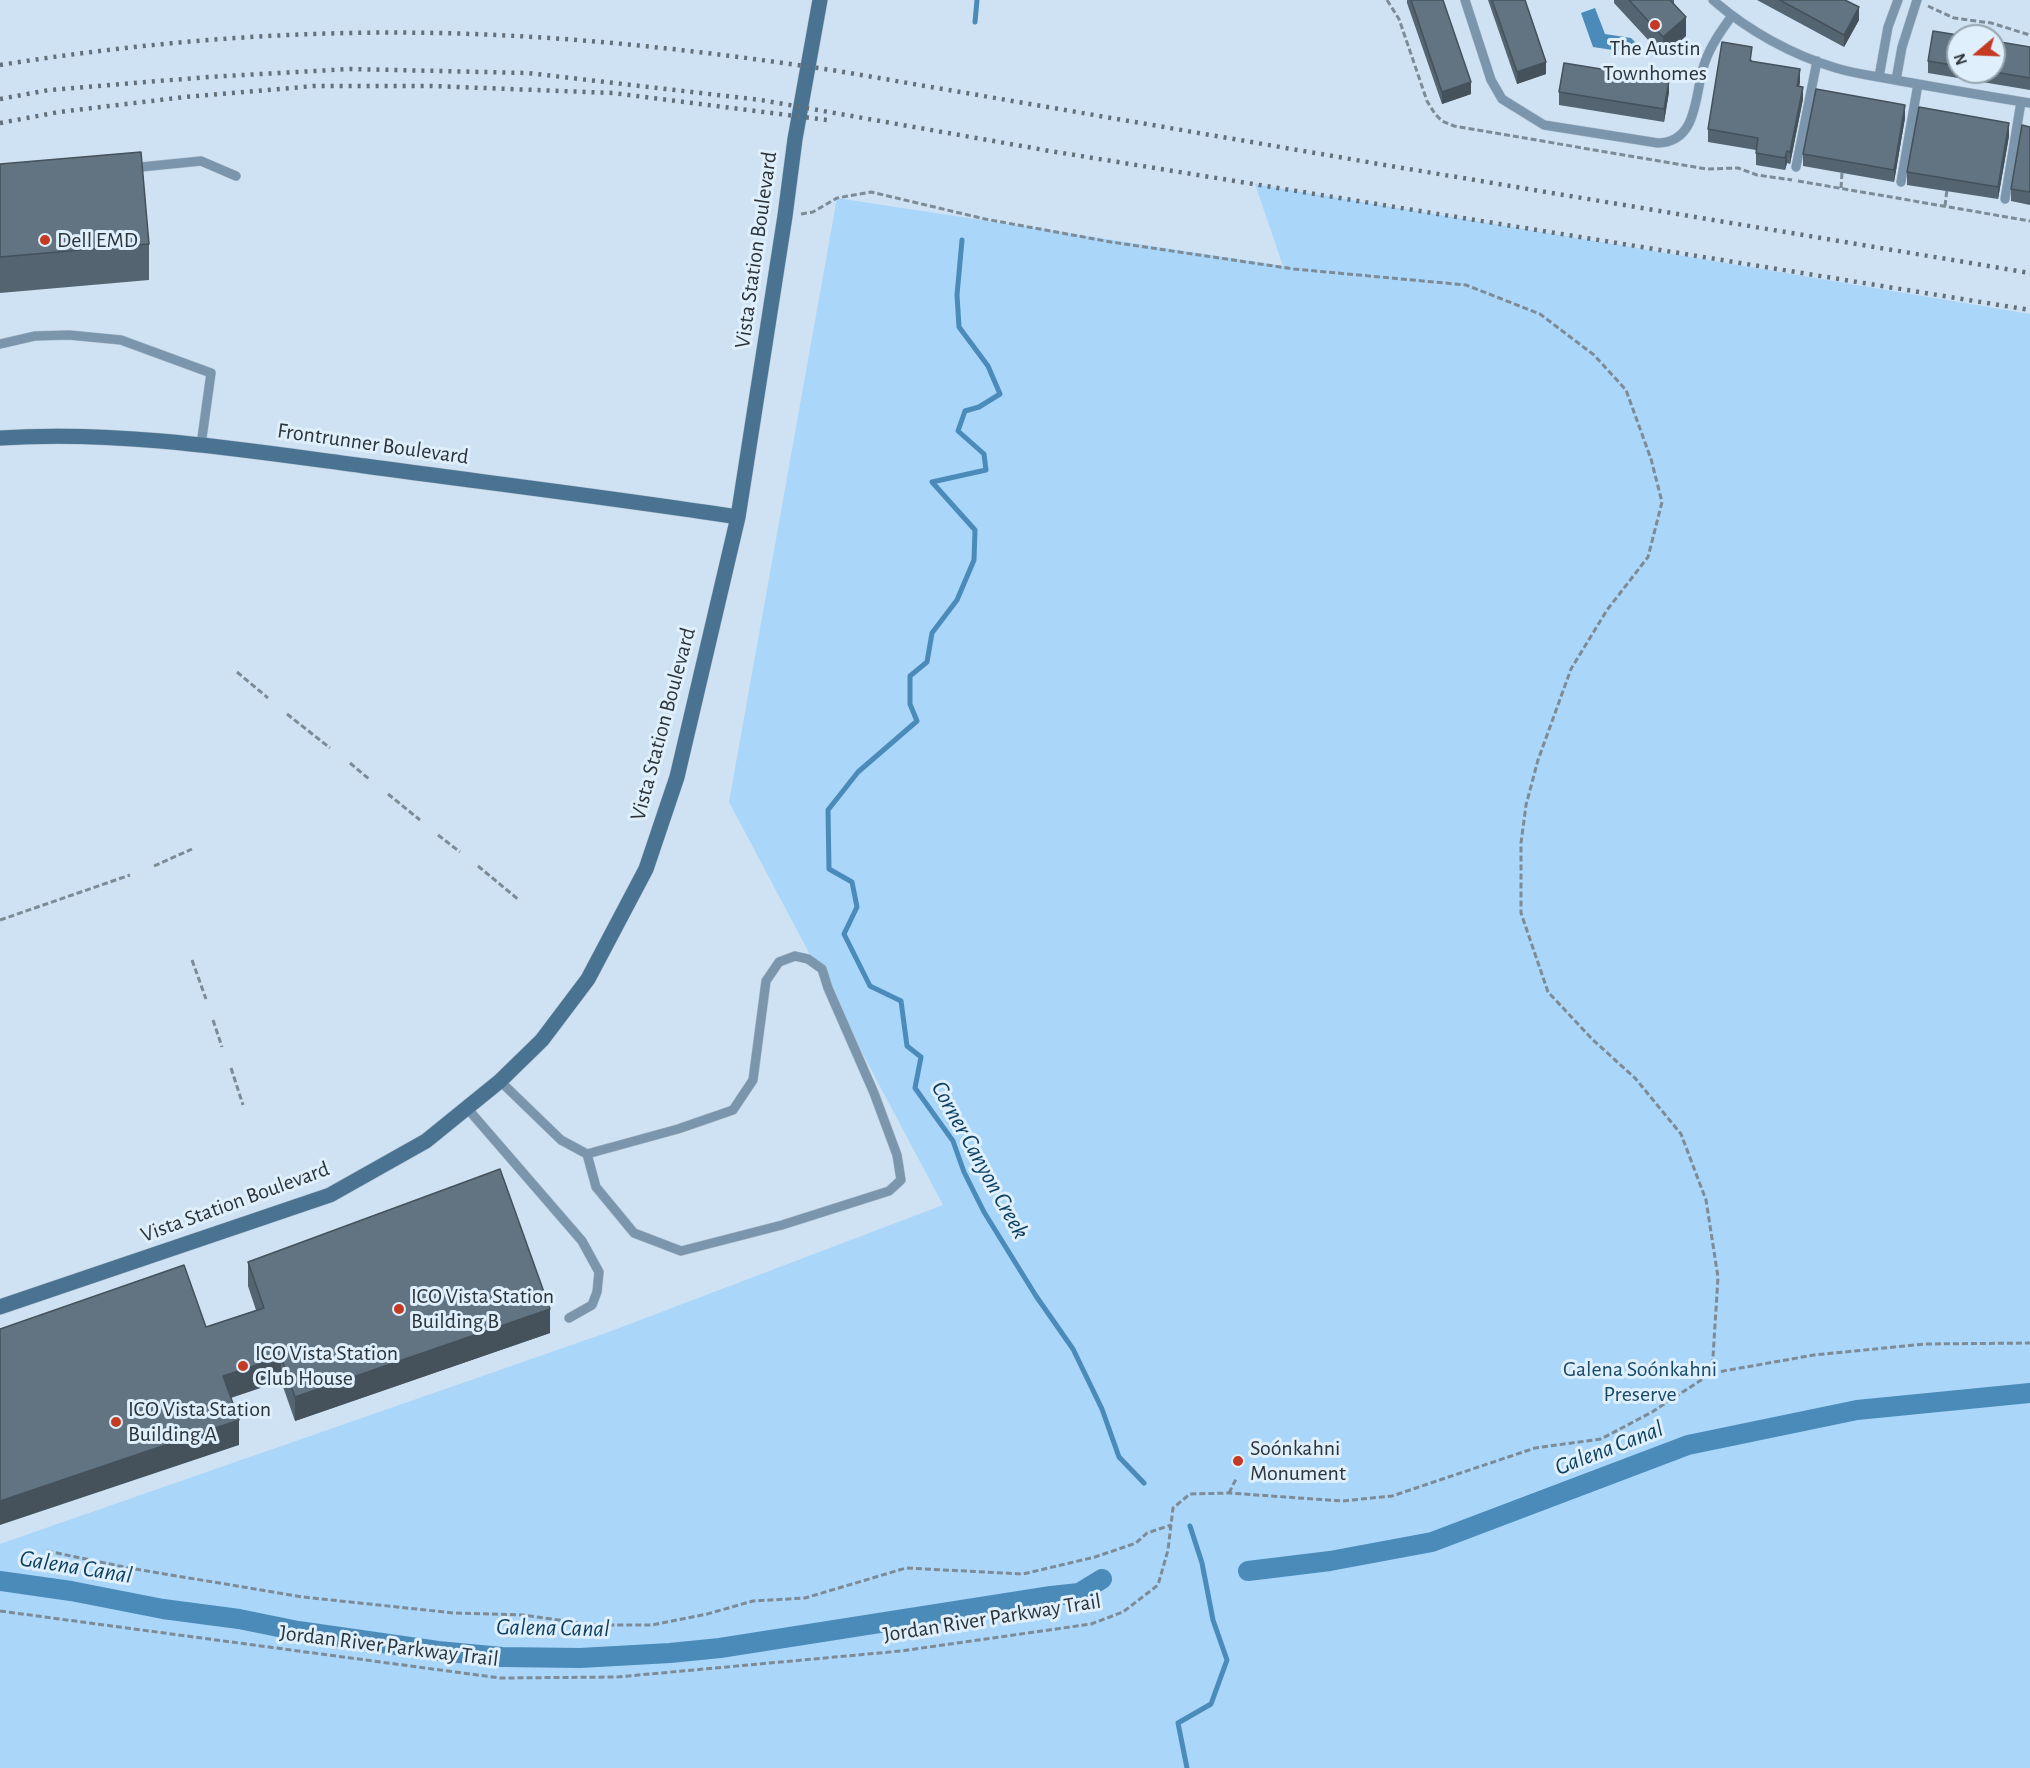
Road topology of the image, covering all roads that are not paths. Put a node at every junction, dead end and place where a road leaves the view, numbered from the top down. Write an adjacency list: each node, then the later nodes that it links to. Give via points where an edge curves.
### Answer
1 (820, 0): 20 (street, Vista Station Boulevard)
2 (1465, 0): 6 (lane, via 1491,80 1502,99 1551,126 1658,143 1672,141 1689,127 1705,62)
3 (1713, 0): 6 (lane)
4 (1898, 0): 8 (lane, via 1888,27)
5 (1917, 1): 9 (lane)
6 (1731, 17): 7 (lane)
7 (1817, 61): 8 (lane); 12 (lane)
8 (1879, 77): 9 (lane)
9 (1896, 80): 10 (lane)
10 (1918, 84): 11 (lane); 15 (lane)
11 (2026, 102): 16 (lane)
12 (1796, 167)
13 (118, 169): 14 (lane, via 201,161)
14 (236, 176)
15 (1901, 182)
16 (2005, 199)
17 (0, 344): 19 (lane, via 57,335 121,340 211,374)
18 (0, 438): 19 (street, Frontrunner Boulevard, via 48,434)
19 (201, 445): 20 (street, Frontrunner Boulevard)
20 (738, 517): 21 (street, Vista Station Boulevard, via 677,777 646,869 588,980 542,1040)
21 (500, 1081): 22 (street, Vista Station Boulevard); 23 (lane, via 561,1140)
22 (467, 1108): 24 (street, Vista Station Boulevard, via 426,1141 330,1195); 25 (lane, via 592,1257 599,1272 597,1292 592,1305)
23 (587, 1154): 23 (lane, via 596,1187 634,1233 681,1251 782,1226 857,1202 889,1191 901,1180 874,1093 822,969 795,956 779,962 766,981 753,1080 733,1110)
24 (0, 1307)
25 (569, 1318)

